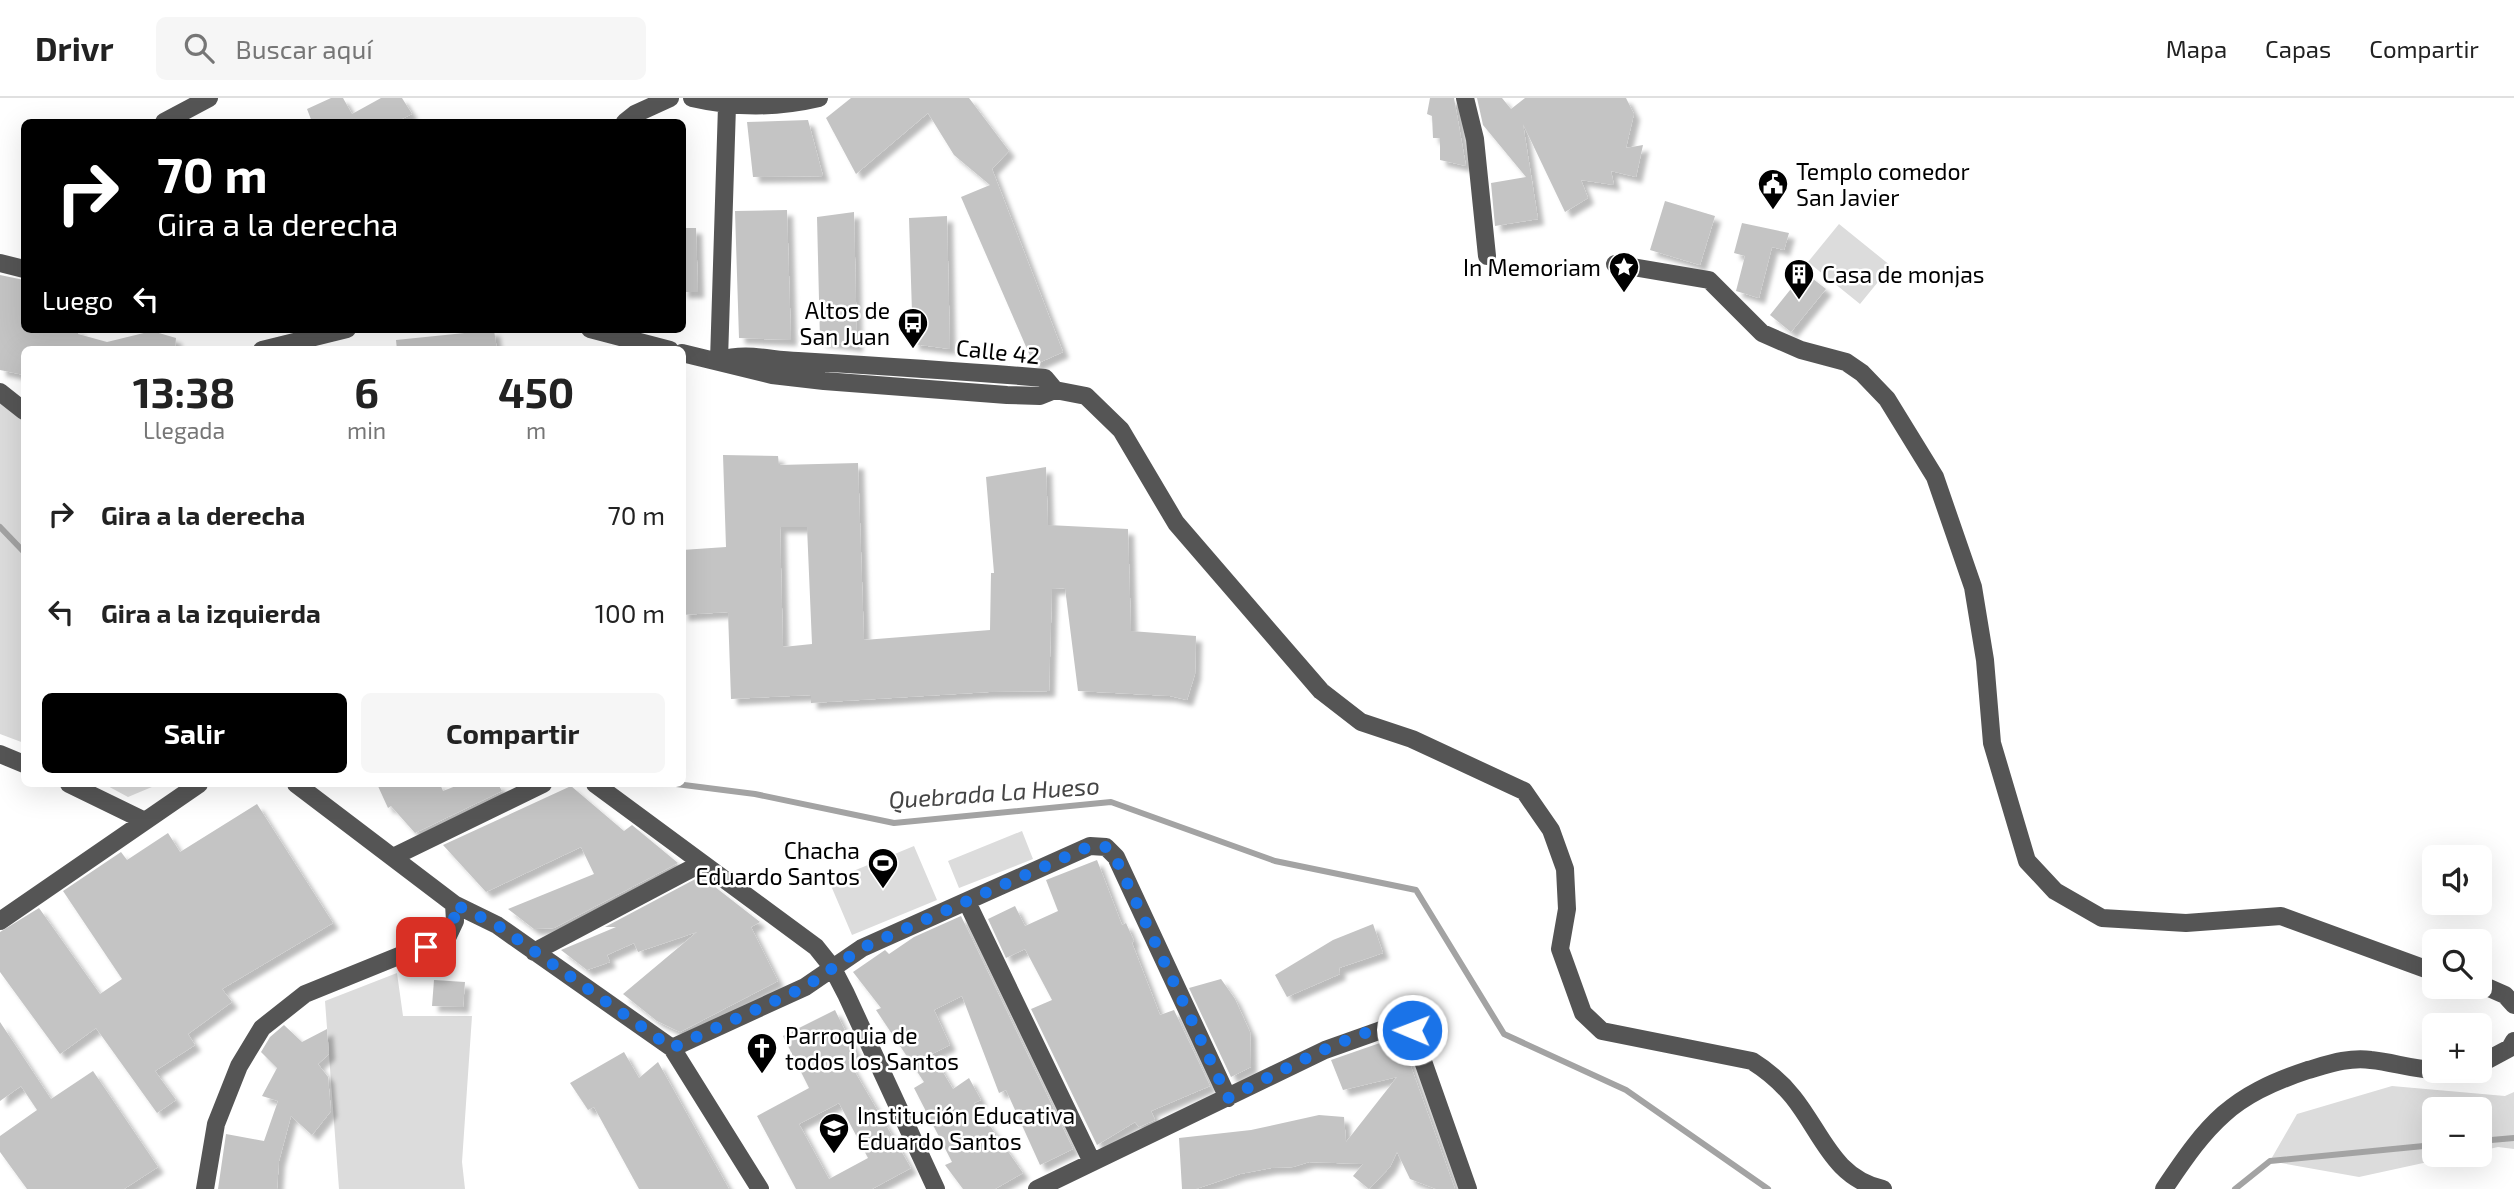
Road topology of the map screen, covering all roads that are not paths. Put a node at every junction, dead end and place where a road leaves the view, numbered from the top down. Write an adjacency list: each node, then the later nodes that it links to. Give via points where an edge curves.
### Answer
1 (209, 98): 7 (street)
2 (670, 98): 8 (street)
3 (692, 98): 6 (street)
4 (819, 98): 6 (street, via 772,106)
5 (1465, 98): 9 (street, via 1475,139)
6 (727, 106): 18 (street)
7 (170, 119)
8 (629, 119)
9 (1487, 256)
10 (0, 263): 12 (street)
11 (1615, 264): 36 (street, via 1709,280 1762,333 1846,362 1887,399 1935,477 1973,587 1992,743 2027,861 2055,891 2102,918 2186,923 2281,916)
12 (21, 267)
13 (331, 333): 15 (street)
14 (605, 333): 16 (street)
15 (278, 346)
16 (655, 346)
17 (686, 354): 18 (street, Calle 42)
18 (719, 360): 50 (street, Calle 42, via 772,375 824,381 1007,395 1040,396 1055,390 1086,396 1121,430 1176,523 1321,691 1360,722 1412,739 1524,791 1550,830 1564,869 1567,909 1560,949 1583,1013 1602,1031 1752,1061 1794,1099 1843,1170 1864,1185)
19 (0, 392): 20 (street)
20 (21, 409)
21 (0, 754): 22 (street)
22 (21, 763)
23 (75, 787): 28 (street)
24 (195, 787): 28 (street)
25 (300, 787): 29 (street)
26 (537, 787): 29 (street)
27 (599, 787): 30 (street)
28 (145, 821): 33 (street)
29 (395, 856): 32 (street)
30 (702, 863): 34 (street); 35 (street, via 816,947)
31 (967, 902): 35 (street, via 862,948); 43 (street, via 1090,846 1106,847 1115,857); 44 (street)
32 (454, 904): 34 (street, via 497,925); 45 (street, via 455,921 448,936 305,994 262,1028 239,1066 216,1124)
33 (0, 921)
34 (534, 952): 40 (street)
35 (832, 967): 40 (street, via 805,987); 47 (street)
36 (2422, 968)
37 (2492, 989): 38 (street)
38 (2514, 1005)
39 (2514, 1041): 41 (street)
40 (672, 1048): 46 (street)
41 (2492, 1058)
42 (2422, 1070): 51 (street, via 2370,1059 2338,1060 2266,1084 2230,1106 2198,1138)
43 (1228, 1098): 44 (street); 49 (street, via 1325,1050 1401,1023 1412,1030)
44 (1092, 1162): 48 (street)
45 (205, 1189)
46 (760, 1189)
47 (936, 1189)
48 (1037, 1189)
49 (1468, 1189)
50 (1883, 1189)
51 (2164, 1189)

